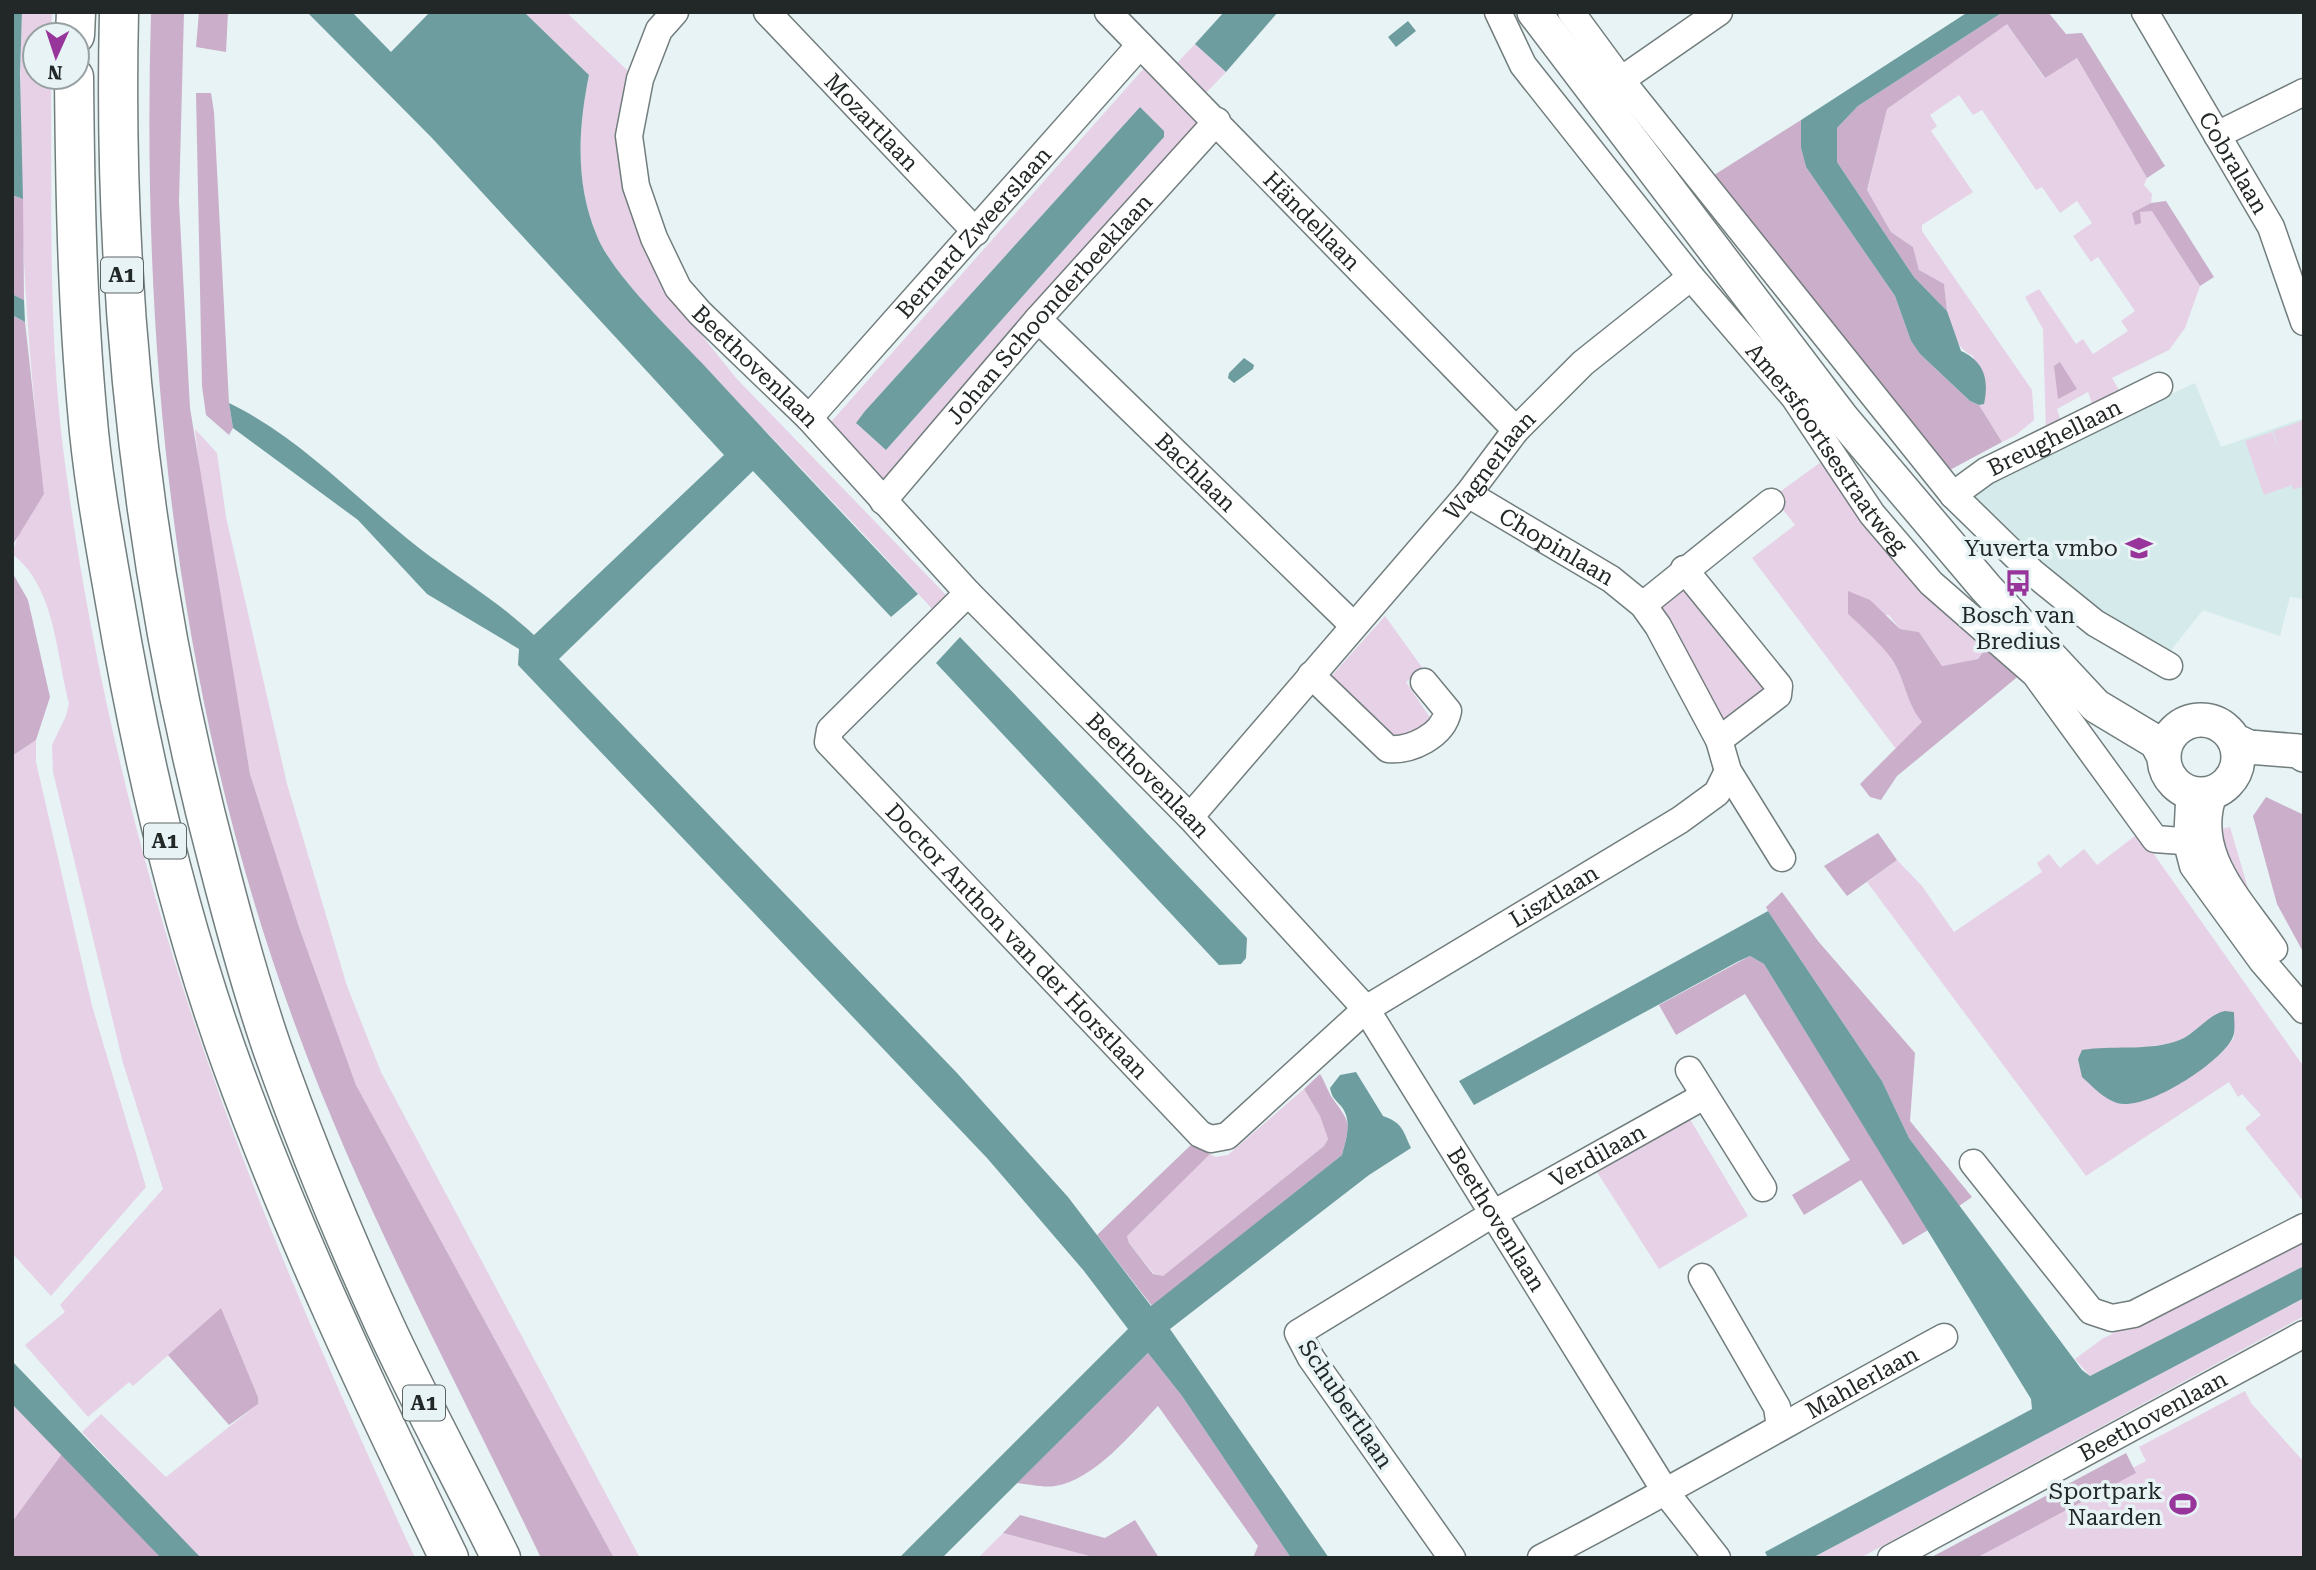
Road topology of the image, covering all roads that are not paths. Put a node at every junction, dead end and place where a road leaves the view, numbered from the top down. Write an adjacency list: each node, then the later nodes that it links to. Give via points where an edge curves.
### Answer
1 (119, 12): 60 (highway, A1, via 122,278 131,379 148,536 186,741 272,1049 386,1328)
2 (675, 12): 21 (street, Beethovenlaan, via 659,30 640,79 629,136 636,186 654,239 678,288)
3 (767, 12): 16 (street, Mozartlaan)
4 (1108, 12): 10 (street, Händellaan)
5 (1498, 12): 17 (street, Amersfoortsestraatweg, via 1523,65)
6 (1534, 12): 32 (main road, Amersfoortsestraatweg, via 1842,418 1986,588)
7 (1571, 12): 11 (street)
8 (1719, 12): 11 (street)
9 (2145, 12): 15 (street, Cobralaan)
10 (1140, 45): 14 (street, Händellaan); 16 (street, Bernard Zweerslaan)
11 (1621, 80): 24 (street)
12 (74, 91): 59 (highway, A1, via 87,413 124,654 168,853 232,1066 274,1172 349,1347)
13 (2304, 92): 15 (street)
14 (1217, 121): 18 (street, Johan Schoonderbeeklaan); 22 (street, Händellaan)
15 (2217, 135): 19 (street, Cobralaan, via 2271,227)
16 (976, 232): 21 (street, Bernard Zweerslaan)
17 (1690, 277): 22 (street, Wagnerlaan, via 1583,363); 44 (street, Amersfoortsestraatweg, via 1794,397 1872,514 1931,583 2035,674 2155,839)
18 (1038, 319): 25 (street, Johan Schoonderbeeklaan); 30 (street, Bachlaan)
19 (2303, 320)
20 (2160, 386): 24 (street, Breughellaan, via 1986,471)
21 (809, 418): 25 (street, Beethovenlaan)
22 (1516, 430): 23 (street, Wagnerlaan)
23 (1468, 494): 29 (street, Chopinlaan, via 1611,579); 30 (street, Wagnerlaan)
24 (1953, 495): 31 (street, via 2032,572 2095,623)
25 (883, 501): 28 (street, Beethovenlaan)
26 (1771, 502): 27 (street)
27 (1684, 569): 29 (street); 36 (street, via 1779,686 1779,695)
28 (968, 593): 43 (street, Beethovenlaan); 47 (street, Doctor Anthon van der Horstlaan, via 830,730 828,743 1200,1134 1211,1139 1227,1136)
29 (1643, 605): 36 (street, Chopinlaan)
30 (1353, 625): 33 (street, Wagnerlaan)
31 (2169, 666)
32 (2069, 673): 35 (main road, Amersfoortsestraatweg, via 2090,679 2163,722); 38 (main road, Amersfoortsestraatweg, via 2096,706 2156,742)
33 (1311, 675): 34 (street, via 1388,749 1404,750 1439,730 1447,719 1448,711); 43 (street, Wagnerlaan)
34 (1424, 682)
35 (2180, 726): 37 (main road, via 2197,720 2215,722); 38 (main road, via 2168,738)
36 (1719, 740): 41 (street, Chopinlaan)
37 (2234, 740): 39 (main road, via 2249,747); 42 (main road, via 2238,761)
38 (2163, 755): 42 (main road, via 2171,780)
39 (2304, 755)
40 (2304, 769): 42 (main road, via 2251,768)
41 (1728, 771): 45 (street, Chopinlaan); 47 (street, Lisztlaan, via 1717,793 1680,820)
42 (2211, 786): 44 (street, via 2189,803)
43 (1189, 817): 47 (street, Beethovenlaan)
44 (2198, 843): 46 (street, via 2277,955)
45 (1782, 859)
46 (2297, 995)
47 (1366, 1009): 52 (street, Beethovenlaan)
48 (1689, 1070): 49 (street)
49 (1704, 1096): 51 (street); 52 (street, Verdilaan)
50 (1973, 1163): 53 (street, via 2091,1311 2112,1318 2134,1314)
51 (1763, 1188)
52 (1491, 1215): 58 (street, Beethovenlaan); 61 (street, Schubertlaan, via 1298,1334)
53 (2304, 1227)
54 (1702, 1277): 57 (street, Mahlerlaan, via 1777,1407)
55 (2304, 1334): 64 (street, Beethovenlaan)
56 (1944, 1337): 57 (street, Mahlerlaan)
57 (1780, 1427): 58 (street, Mahlerlaan)
58 (1667, 1494): 62 (street); 63 (street, Beethovenlaan)
59 (449, 1558)
60 (501, 1558)
61 (1452, 1558)
62 (1541, 1558)
63 (1717, 1558)
64 (1891, 1558)

